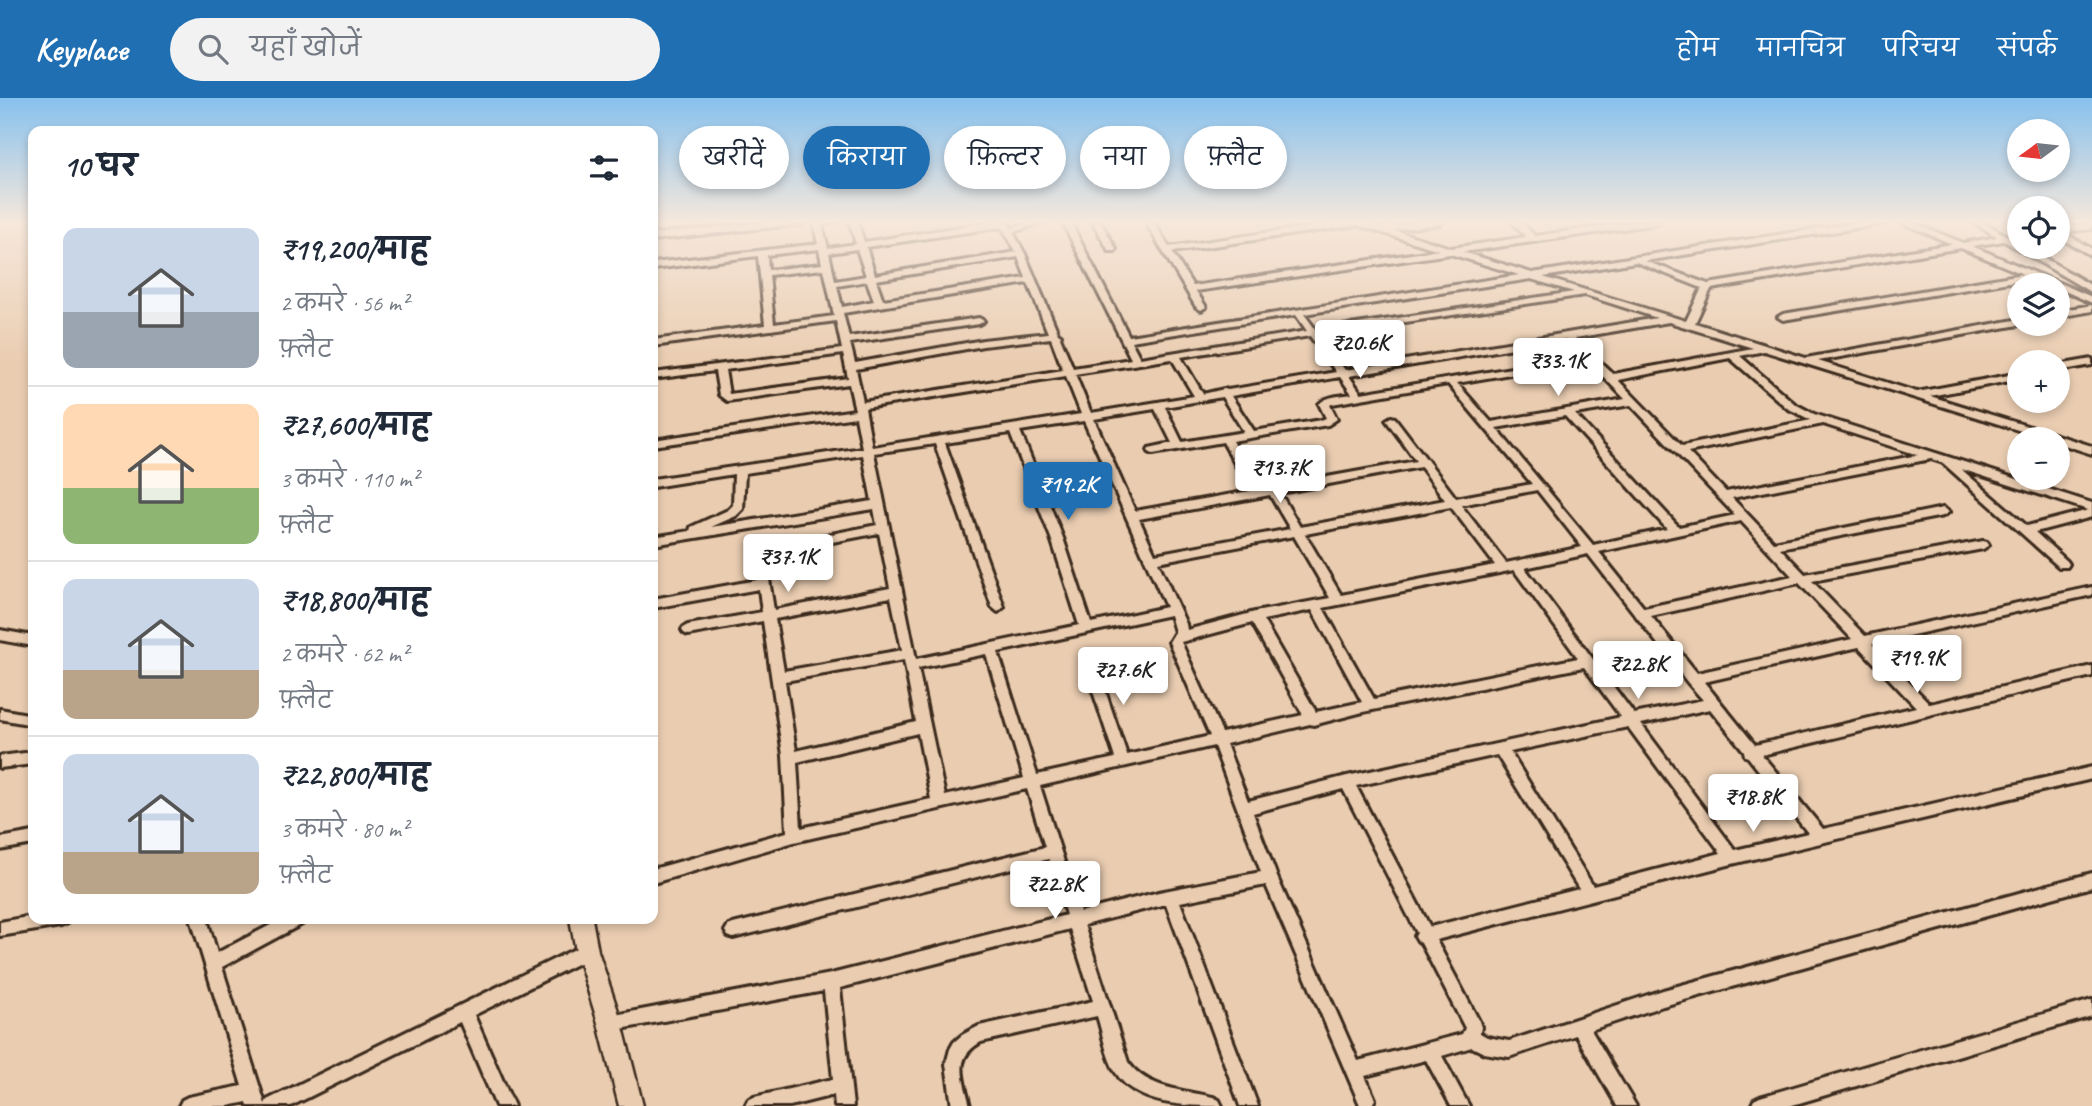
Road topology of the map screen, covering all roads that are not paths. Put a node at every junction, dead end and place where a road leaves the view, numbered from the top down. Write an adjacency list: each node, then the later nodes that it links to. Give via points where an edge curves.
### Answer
1 (763, 268): 15 (street)
2 (809, 268): 15 (street)
3 (828, 268): 20 (street)
4 (868, 268): 16 (street)
5 (933, 268): 16 (street)
6 (1027, 268): 19 (street)
7 (1090, 268): 44 (street)
8 (1177, 268): 23 (street)
9 (1336, 268): 23 (street)
10 (1500, 268): 17 (street)
11 (1594, 268): 17 (street)
12 (1656, 268): 22 (street)
13 (1825, 268): 22 (street)
14 (2055, 268): 25 (street)
15 (764, 273): 40 (street)
16 (871, 278): 20 (street); 28 (street)
17 (1533, 278): 21 (street); 26 (street)
18 (2007, 279): 35 (street)
19 (1032, 280): 28 (street); 42 (street)
20 (832, 284): 34 (street)
21 (1482, 285): 29 (street); 32 (street)
22 (1707, 287): 39 (street)
23 (1190, 289): 30 (street)
24 (2070, 290): 27 (street)
25 (2092, 290)
26 (1585, 293): 29 (street); 36 (street)
27 (2092, 300)
28 (880, 303): 34 (street)
29 (1500, 306): 41 (street)
30 (1201, 307)
31 (2092, 308): 33 (street)
32 (1298, 312): 41 (street); 44 (street)
33 (2070, 312)
34 (838, 314): 40 (street); 46 (street)
35 (1783, 317)
36 (1668, 319): 39 (street); 43 (street)
37 (979, 321): 46 (street)
38 (2007, 323): 51 (street)
39 (1689, 325): 47 (street)
40 (770, 327): 45 (street)
41 (1312, 333): 48 (street); 58 (street)
42 (1056, 335): 55 (street); 57 (street)
43 (1567, 335): 50 (street); 58 (street)
44 (1126, 339): 52 (street)
45 (658, 342)
46 (845, 346): 55 (street); 56 (street)
47 (1762, 348): 49 (street); 51 (street)
48 (1175, 355): 52 (street); 65 (street)
49 (1733, 355): 60 (street); 74 (street, via 1791,406)
50 (1589, 358): 60 (street); 63 (street)
51 (1804, 361): 66 (street)
52 (1138, 362): 57 (street)
53 (2092, 362): 54 (street)
54 (2070, 366)
55 (851, 367): 62 (street)
56 (720, 368): 59 (street); 62 (street, via 727,398)
57 (1071, 373): 70 (street); 72 (street)
58 (1341, 373): 64 (street); 67 (street)
59 (658, 375)
60 (1611, 378): 68 (street)
61 (2007, 378): 66 (street)
62 (853, 380): 70 (street)
63 (1451, 382): 67 (street); 75 (street)
64 (1224, 392): 65 (street); 78 (street)
65 (1199, 396): 69 (street)
66 (1914, 396): 76 (street)
67 (1359, 397): 78 (street, via 1326,402 1329,421)
68 (1633, 401): 71 (street); 85 (street)
69 (1157, 404): 72 (street); 83 (street)
70 (859, 410): 81 (street); 87 (street)
71 (1567, 412): 75 (street); 104 (street)
72 (1087, 416): 77 (street); 101 (street)
73 (1391, 419): 89 (street)
74 (1824, 420): 85 (street); 88 (street)
75 (1490, 426): 92 (street)
76 (2018, 427)
77 (1014, 429): 80 (street); 127 (street)
78 (1251, 434): 79 (street)
79 (1226, 439): 83 (street); 94 (street)
80 (939, 440): 87 (street); 122 (street)
81 (658, 442)
82 (2070, 443): 86 (street)
83 (1179, 446): 84 (street)
84 (1153, 450)
85 (1681, 450): 95 (street)
86 (2092, 450)
87 (867, 451): 90 (street); 97 (street)
88 (1937, 457): 95 (street); 98 (street); 105 (street)
89 (1422, 463): 93 (street); 96 (street)
90 (740, 470): 91 (street); 107 (street, via 741,502 736,510)
91 (658, 482)
92 (1540, 485): 96 (street); 111 (street)
93 (1273, 490): 94 (street); 106 (street)
94 (1257, 493): 101 (street)
95 (1723, 496): 102 (street)
96 (1451, 502): 106 (street); 114 (street)
97 (878, 504): 103 (street); 107 (street)
98 (2092, 507)
99 (1943, 512): 110 (street)
100 (2092, 513): 105 (street)
101 (1132, 516): 112 (street)
102 (1743, 517): 104 (street); 110 (street)
103 (883, 528): 116 (street, via 762,550 758,556); 118 (street)
104 (1676, 531): 111 (street)
105 (2025, 531): 113 (street)
106 (1298, 532): 112 (street); 119 (street)
107 (686, 535): 108 (street)
108 (658, 540)
109 (1983, 545): 115 (street)
110 (1772, 546): 115 (street)
111 (1589, 550): 114 (street); 124 (street)
112 (1152, 559): 123 (street)
113 (2063, 564)
114 (1510, 567): 119 (street); 135 (street)
115 (1804, 579): 124 (street); 132 (street)
116 (762, 584): 120 (street); 125 (street)
117 (2092, 591): 132 (street)
118 (895, 592): 125 (street); 134 (street)
119 (1338, 601): 121 (street)
120 (658, 602)
121 (1315, 606): 126 (street); 141 (street)
122 (998, 607)
123 (1174, 610): 127 (street); 131 (street, via 1182,629)
124 (1642, 613): 139 (street)
125 (767, 615): 128 (street); 138 (street)
126 (1255, 617): 131 (street); 145 (street)
127 (1086, 628): 133 (street)
128 (688, 629)
129 (0, 635): 130 (street)
130 (28, 638)
131 (1175, 638): 148 (street)
132 (1861, 641): 139 (street); 142 (street)
133 (990, 648): 134 (street); 156 (street)
134 (910, 660): 138 (street); 147 (street)
135 (1587, 661): 141 (street); 146 (street)
136 (1090, 664): 153 (street)
137 (2092, 671): 142 (street)
138 (777, 677): 151 (street)
139 (1693, 679): 140 (street)
140 (1712, 703): 146 (street); 150 (street)
141 (1370, 705): 145 (street)
142 (1927, 710): 150 (street)
143 (0, 714): 144 (street)
144 (28, 719)
145 (1313, 720): 148 (street)
146 (1630, 720): 149 (street); 165 (street)
147 (924, 726): 151 (street); 158 (street)
148 (1218, 740): 153 (street); 159 (street)
149 (1501, 749): 157 (street); 169 (street)
150 (1750, 752): 161 (street)
151 (790, 758): 160 (street)
152 (28, 759): 154 (street)
153 (1123, 761): 156 (street)
154 (0, 762)
155 (2092, 773): 161 (street)
156 (1031, 782): 158 (street); 164 (street)
157 (1347, 782): 159 (street); 178 (street)
158 (939, 803): 160 (street)
159 (1243, 809): 167 (street)
160 (794, 836): 166 (street)
161 (1821, 837): 165 (street)
162 (28, 839): 163 (street)
163 (0, 844)
164 (1052, 852): 171 (street); 177 (street)
165 (1732, 857): 169 (street)
166 (658, 875)
167 (1270, 877): 170 (street); 189 (street)
168 (2092, 880): 186 (street)
169 (1590, 894): 178 (street)
170 (1171, 897): 171 (street); 202 (street)
171 (1074, 920): 181 (street); 182 (street)
172 (30, 924): 176 (street)
173 (201, 924): 180 (street)
174 (287, 924): 180 (street)
175 (582, 924): 179 (street)
176 (0, 929)
177 (733, 931)
178 (1423, 936): 187 (street, via 1471,1021)
179 (587, 951): 184 (street); 185 (street)
180 (213, 963): 192 (street)
181 (831, 982): 185 (street); 190 (street)
182 (1102, 1007): 200 (street, via 965,1041 953,1062); 201 (street, via 1126,1075 1149,1090)
183 (2092, 1008): 205 (street)
184 (464, 1012): 195 (street); 196 (street)
185 (610, 1023): 197 (street)
186 (1579, 1025): 187 (street, via 1509,1049 1484,1045); 204 (street)
187 (1471, 1037): 188 (street)
188 (1430, 1051): 189 (street); 203 (street)
189 (1353, 1072): 193 (street)
190 (842, 1085): 198 (street); 199 (street)
191 (230, 1097): 192 (street); 194 (street)
192 (255, 1099)
193 (1366, 1099)
194 (188, 1106)
195 (273, 1106)
196 (505, 1106)
197 (631, 1106)
198 (754, 1106)
199 (844, 1106)
200 (961, 1106)
201 (1213, 1106)
202 (1249, 1106)
203 (1460, 1106)
204 (1627, 1106)
205 (1760, 1106)

